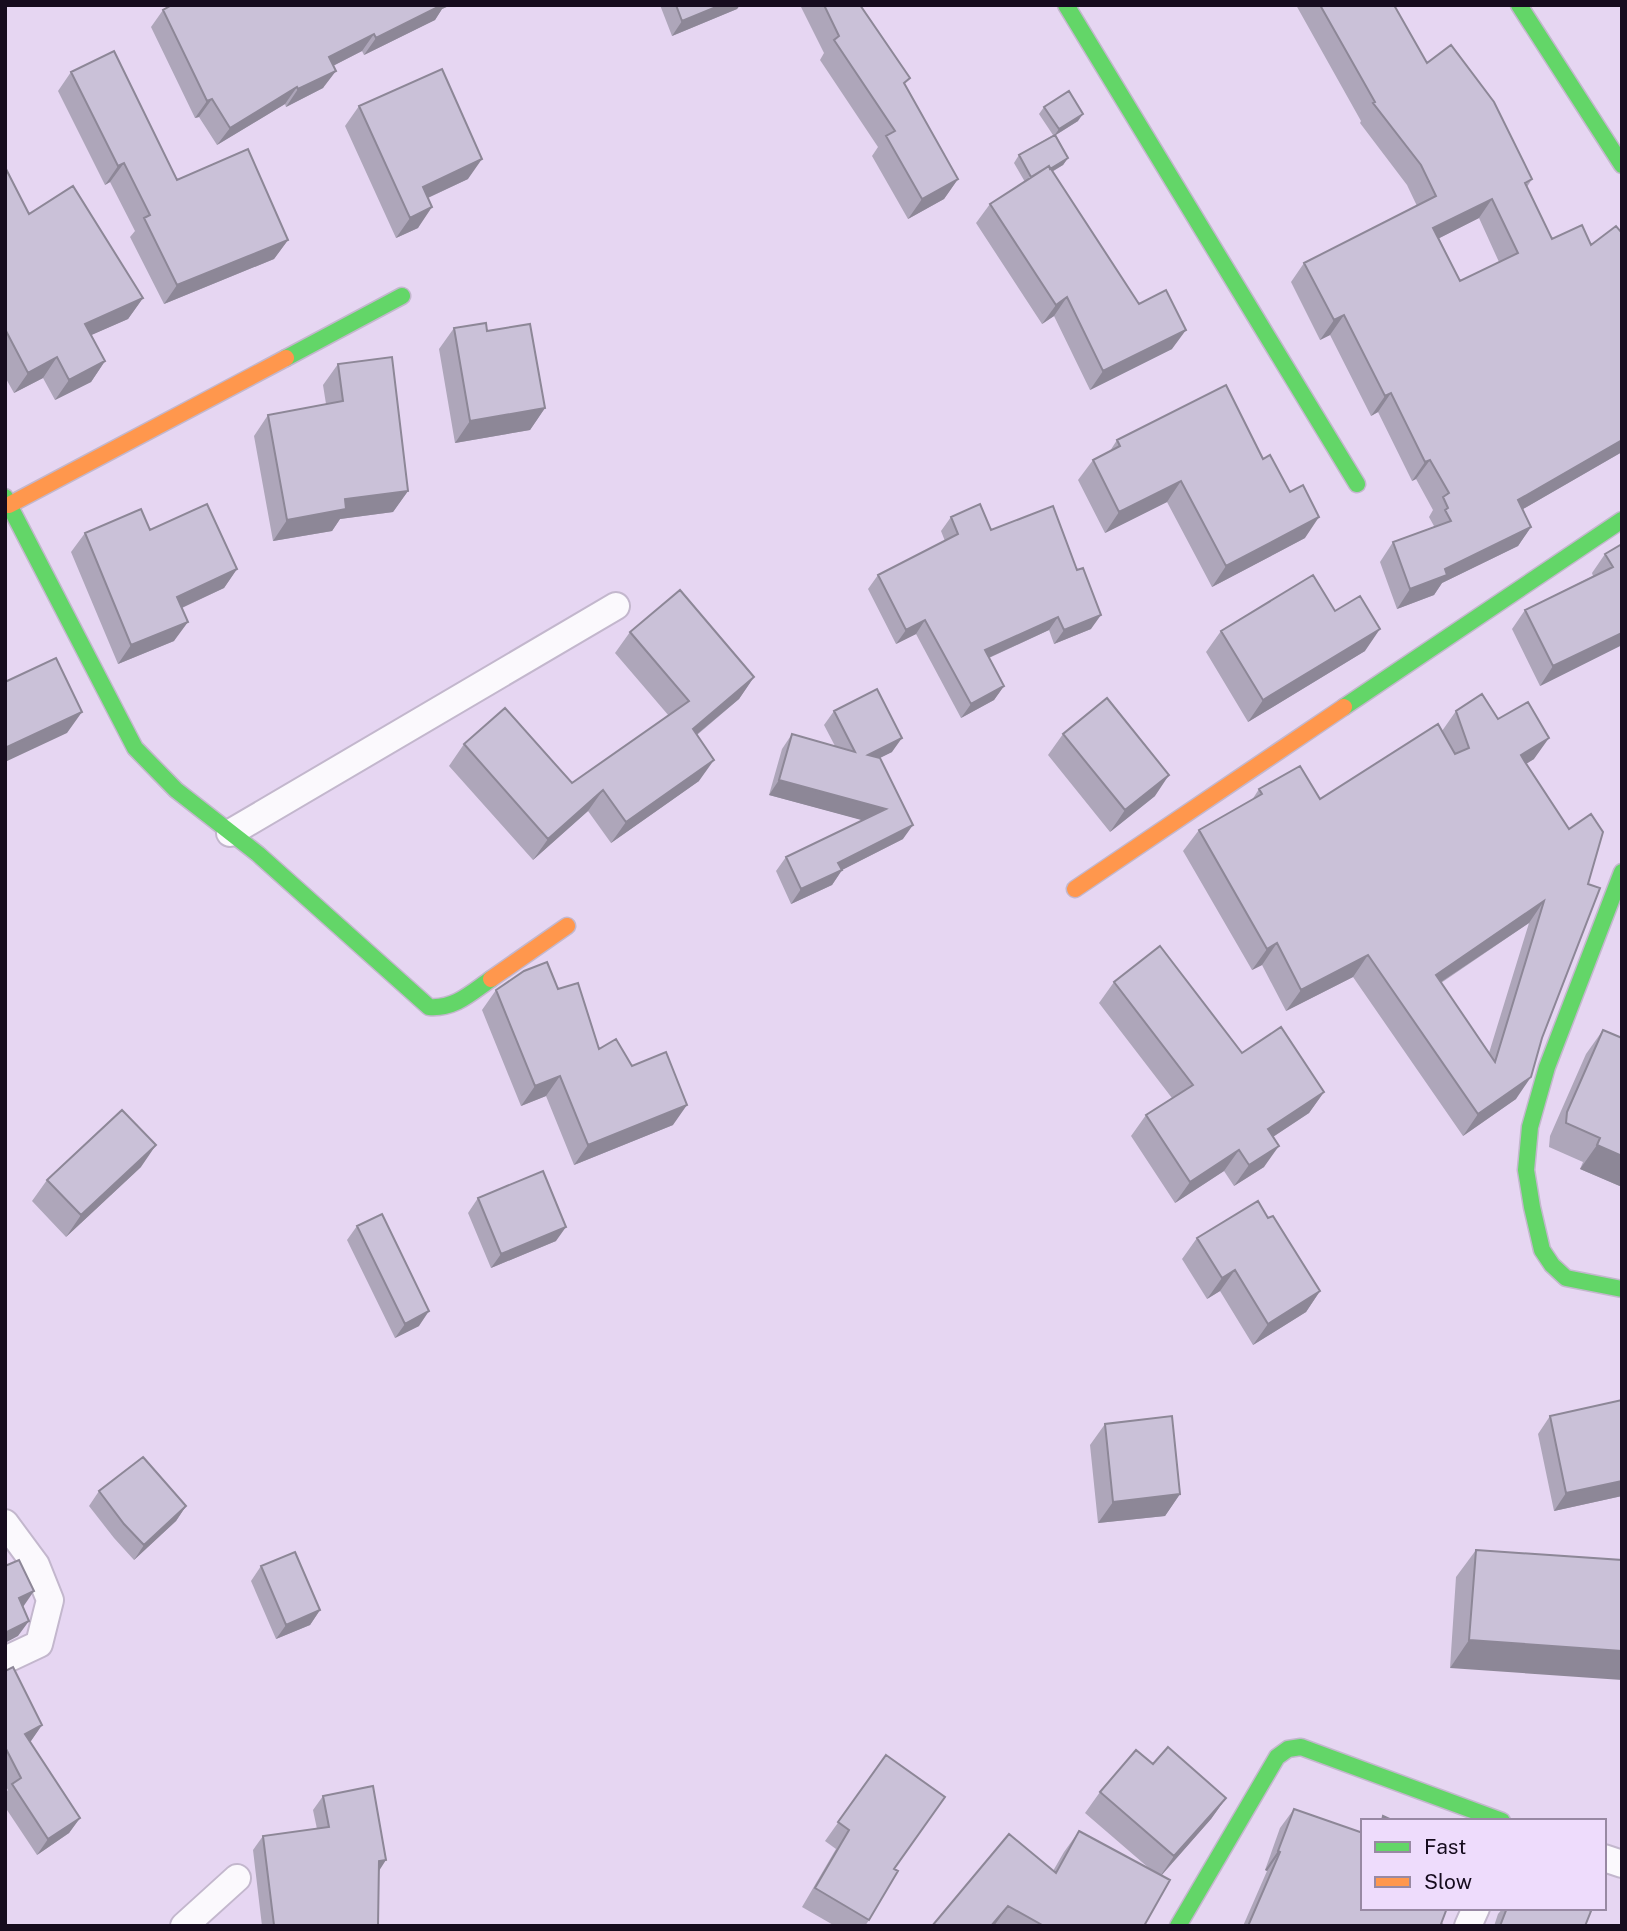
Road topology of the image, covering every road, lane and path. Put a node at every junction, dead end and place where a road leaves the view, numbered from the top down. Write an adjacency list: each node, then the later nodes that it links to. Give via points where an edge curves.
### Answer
1 (1066, 5): 5 (street)
2 (1519, 5): 3 (street)
3 (1622, 165)
4 (402, 296): 6 (street)
5 (1357, 485)
6 (7, 501): 9 (street, via 135,748)
7 (1622, 520): 11 (street)
8 (616, 606): 9 (street)
9 (230, 833): 12 (street, via 429,1007 457,1002)
10 (1622, 872): 13 (street, via 1547,1067 1530,1127 1526,1170 1542,1250 1552,1265 1566,1278)
11 (1075, 889)
12 (567, 926)
13 (1622, 1289)
14 (5, 1523): 15 (street, via 36,1565 50,1600 39,1644)
15 (5, 1660)
16 (1497, 1819): 19 (street, via 1301,1747 1288,1749 1278,1757)
17 (237, 1878): 18 (street)
18 (184, 1926)
19 (1178, 1926)

